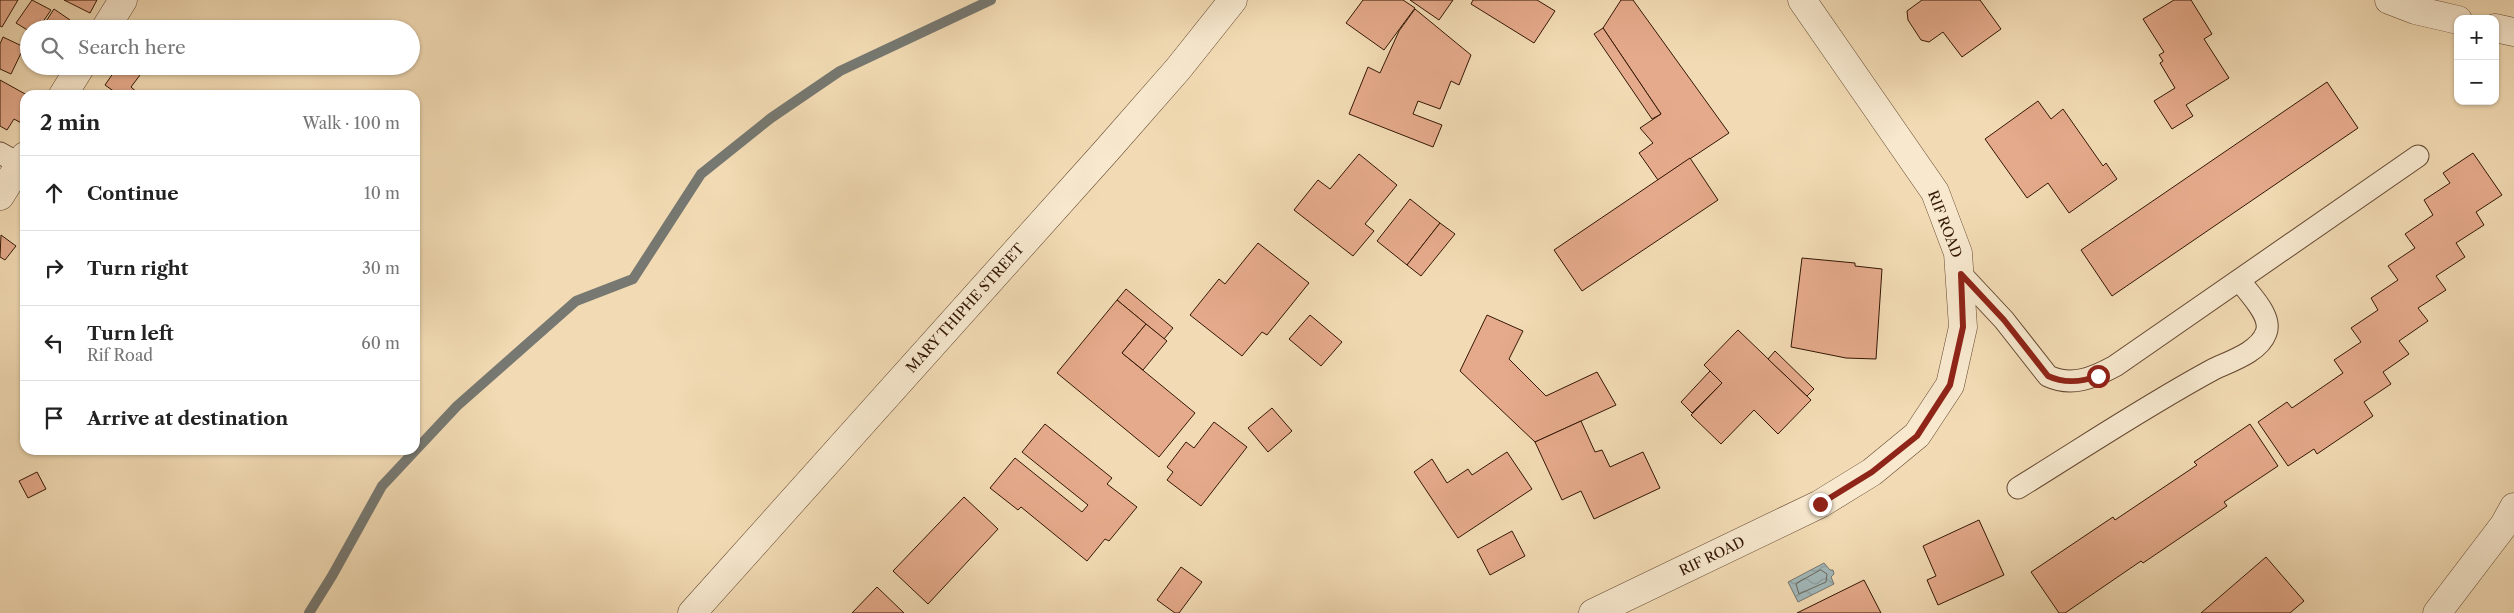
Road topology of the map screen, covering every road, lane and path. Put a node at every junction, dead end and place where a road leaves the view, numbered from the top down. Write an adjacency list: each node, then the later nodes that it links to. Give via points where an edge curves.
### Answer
1 (123, 0): 6 (street)
2 (1233, 0): 18 (street, MARY THIPHE STREET, via 1107,150)
3 (1802, 0): 14 (street, RIF ROAD, via 1935,192 1958,253)
4 (2389, 0): 5 (street)
5 (2454, 19)
6 (111, 20)
7 (2499, 29): 8 (street)
8 (2514, 32)
9 (75, 75): 10 (street)
10 (66, 90)
11 (2418, 156): 15 (lane)
12 (15, 158): 13 (street)
13 (0, 196)
14 (1961, 274): 15 (lane, via 2004,320 2048,376 2055,380 2081,382 2115,366); 19 (street, RIF ROAD, via 1963,327 1950,385 1917,436 1872,472 1820,504)
15 (2240, 281): 16 (lane, via 2268,325 2259,346 2182,386)
16 (2018, 488)
17 (2514, 507): 20 (street)
18 (692, 613)
19 (1593, 613)
20 (2437, 613)

